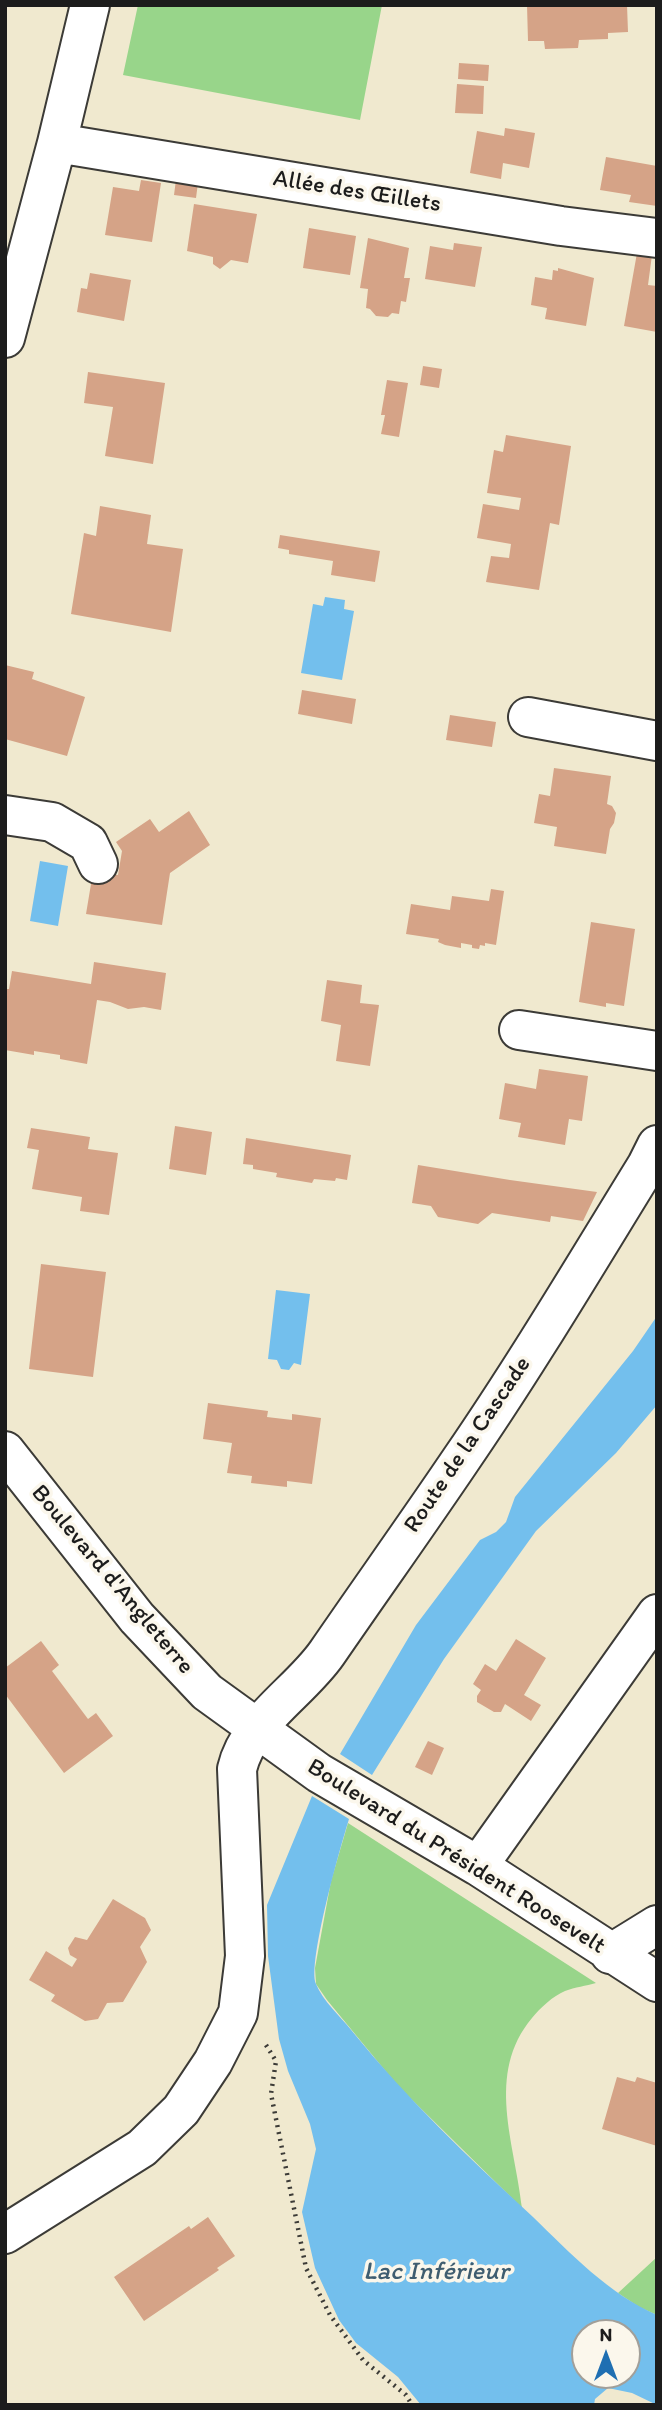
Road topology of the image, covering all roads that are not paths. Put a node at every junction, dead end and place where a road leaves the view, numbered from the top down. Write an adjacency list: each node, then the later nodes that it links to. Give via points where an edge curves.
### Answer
1 (90, 5): 2 (street)
2 (57, 143): 3 (street, Allée des Œillets); 4 (street)
3 (657, 238)
4 (5, 338)
5 (528, 717): 6 (street)
6 (657, 741)
7 (5, 815): 8 (street, via 52,822 88,843)
8 (98, 864)
9 (519, 1030): 10 (street)
10 (657, 1051)
11 (657, 1145): 14 (street, Route de la Cascade, via 461,1460 319,1665)
12 (5, 1451): 14 (street, Boulevard d'Angleterre, via 137,1618 207,1692)
13 (657, 1614): 15 (street)
14 (258, 1729): 15 (street, Boulevard du Président Roosevelt, via 319,1773); 19 (street, Route de la Cascade, via 244,1748 237,1769 245,1956 237,2013 213,2062 181,2110 142,2148)
15 (478, 1866): 17 (street, Boulevard du Président Roosevelt)
16 (657, 1925): 17 (street)
17 (610, 1954): 18 (street, Boulevard du Président Roosevelt)
18 (657, 1982)
19 (5, 2234)

